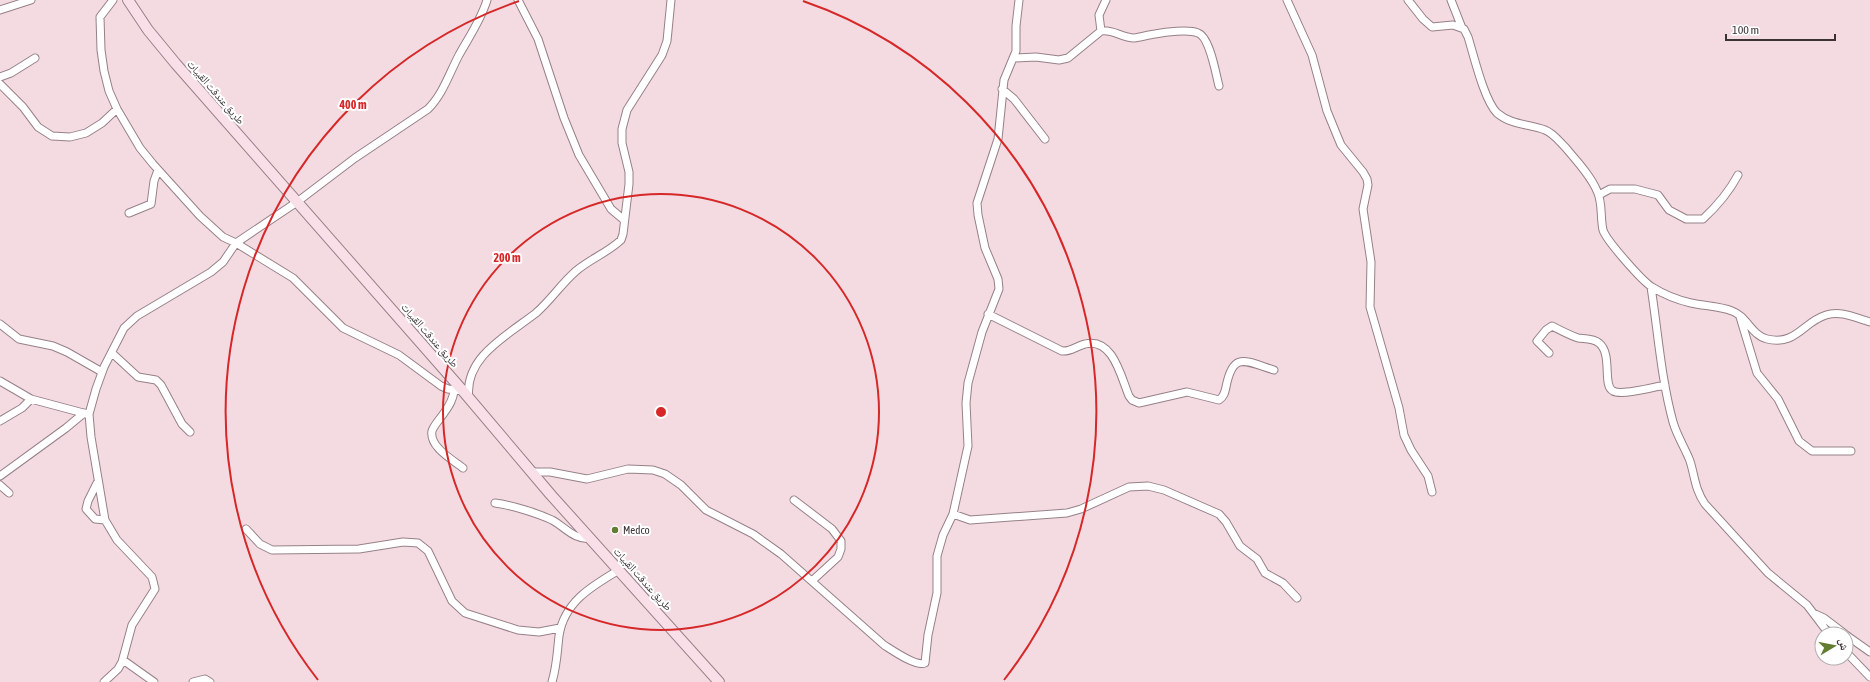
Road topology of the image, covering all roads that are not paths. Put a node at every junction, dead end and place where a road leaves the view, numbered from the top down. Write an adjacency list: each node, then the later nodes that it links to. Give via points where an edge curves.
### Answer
1 (31, 0): 12 (street)
2 (113, 0): 21 (street, via 100,17 99,27 104,70)
3 (128, 0): 26 (main road, طريق عندقت القبيات, via 159,45)
4 (487, 0): 26 (street, via 480,20 459,54 437,100 418,117 356,158)
5 (518, 0): 28 (street, via 538,39 579,155 611,209)
6 (671, 0): 28 (street, via 667,41 662,55 623,120 622,143 629,172)
7 (1019, 0): 16 (street)
8 (1106, 0): 14 (street, via 1099,15)
9 (1287, 0): 52 (street, via 1312,55 1327,112 1341,145 1367,179 1363,214 1371,262 1370,306 1407,442 1428,476)
10 (1408, 0): 13 (street, via 1432,27 1453,25)
11 (1451, 0): 13 (street)
12 (0, 10)
13 (1462, 28): 25 (street, via 1468,37 1492,107 1514,123 1545,130 1556,137 1590,180)
14 (1101, 31): 16 (street, via 1068,58); 19 (street, via 1108,30 1132,38 1166,32 1198,32 1206,42)
15 (35, 58): 17 (street)
16 (1014, 58): 20 (street)
17 (0, 77)
18 (0, 84): 21 (street, via 23,107 38,128 52,136 66,138 82,135 96,128)
19 (1219, 86)
20 (1002, 89): 22 (street, via 1014,99); 31 (street, via 998,139 977,203 985,248 999,284 998,294)
21 (117, 109): 23 (street, via 140,148)
22 (1045, 139)
23 (158, 170): 27 (street, via 151,204); 29 (street, via 214,230)
24 (1738, 175): 25 (street, via 1732,187 1703,219 1686,219 1669,210 1658,195 1635,190 1610,189)
25 (1599, 196): 30 (street, via 1605,235)
26 (297, 202): 29 (street); 41 (main road, طريق عندقت القبيات)
27 (130, 213)
28 (624, 220): 41 (street, via 624,234 617,244 584,264 549,302 493,344)
29 (236, 243): 35 (street, via 224,262 211,272 128,323); 41 (street, via 293,278 343,328 399,355 441,386)
30 (1651, 287): 32 (street, via 1677,299 1734,311); 40 (street)
31 (988, 314): 37 (street, via 1062,351 1085,344 1102,346 1111,355 1129,396 1138,403 1187,392 1219,400 1224,394 1229,371 1235,363 1245,362); 56 (street, via 966,392 969,441)
32 (1739, 315): 33 (street, via 1759,336 1777,340 1798,334 1826,315 1846,314); 46 (street, via 1757,373 1778,399 1799,441 1812,450)
33 (1870, 322)
34 (0, 324): 38 (street, via 19,339 53,346)
35 (112, 353): 38 (street); 45 (street, via 138,378 156,380 161,385 182,424)
36 (1549, 353): 40 (street, via 1537,341 1552,326 1578,338 1599,342 1605,351 1608,382 1614,392 1629,392)
37 (1274, 370)
38 (102, 372): 43 (street)
39 (0, 381): 42 (street)
40 (1665, 385): 63 (street, via 1673,423 1690,462 1700,497 1768,573 1804,602)
41 (462, 394): 47 (street, via 452,401 432,434 439,448); 48 (main road, طريق عندقت القبيات)
42 (30, 399): 43 (street); 44 (street, via 22,408)
43 (86, 414): 49 (street); 50 (street)
44 (0, 421)
45 (190, 432)
46 (1851, 452)
47 (463, 468)
48 (531, 472): 59 (main road, طريق عندقت القبيات); 61 (street, via 550,472 587,479 628,469 654,470 665,474 682,485 706,510 753,534)
49 (0, 476)
50 (97, 483): 57 (street); 57 (street, via 86,509 95,519)
51 (0, 485): 53 (street)
52 (1432, 492)
53 (9, 493)
54 (794, 500): 61 (street, via 832,530 841,541 838,557)
55 (495, 503): 59 (street, via 513,506 552,520 579,538)
56 (952, 514): 61 (street, via 938,550 937,594 928,635 926,661 923,664 918,664 884,645); 62 (street, via 970,520 1067,513 1129,487 1156,488 1174,493 1219,514 1240,546 1257,559 1265,574 1282,582)
57 (105, 520): 69 (street, via 117,540 152,577 155,586 151,597 132,625)
58 (246, 529): 66 (street, via 260,544 272,550 359,549 412,541 428,551 452,601 465,614 518,630 540,632)
59 (591, 538): 60 (main road, طريق عندقت القبيات)
60 (619, 570): 66 (street, via 572,604); 77 (main road, طريق عندقت القبيات)
61 (813, 580)
62 (1297, 598)
63 (1813, 613): 64 (street); 65 (street)
64 (1823, 626)
65 (1835, 626)
66 (560, 628): 76 (street, via 557,665)
67 (1854, 640): 68 (street)
68 (1870, 652)
69 (123, 660): 72 (street, via 118,670); 73 (street)
70 (1854, 660): 71 (street)
71 (1870, 677)
72 (104, 682)
73 (154, 682)
74 (193, 682): 75 (street, via 205,679)
75 (210, 682)
76 (552, 682)
77 (719, 682)

